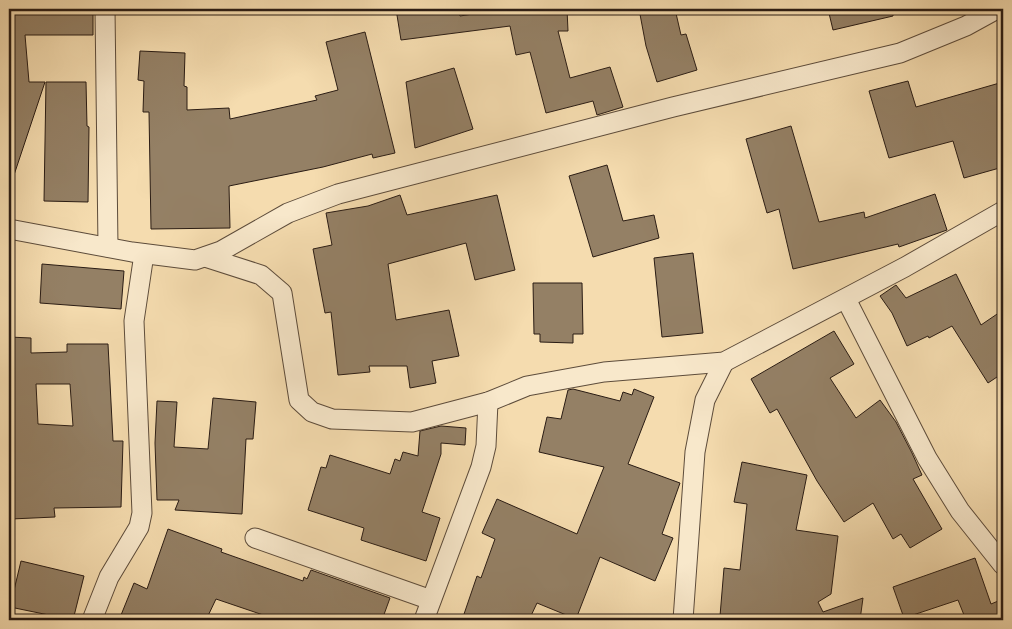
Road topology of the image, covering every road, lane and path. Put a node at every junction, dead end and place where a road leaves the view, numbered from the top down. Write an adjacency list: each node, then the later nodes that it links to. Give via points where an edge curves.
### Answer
1 (105, 9): 6 (street)
2 (997, 9): 3 (street)
3 (974, 14): 8 (street, via 900,54 673,107 338,194 288,213)
4 (1003, 211): 9 (street)
5 (9, 229): 6 (street)
6 (108, 248): 7 (street)
7 (144, 254): 8 (street, via 195,260); 15 (street, via 134,321 142,513 139,527 109,577)
8 (205, 257): 11 (street, via 261,275 282,293 299,400 312,412 332,419 412,422)
9 (846, 299): 10 (street); 13 (street, via 927,458 960,510)
10 (724, 362): 11 (street, via 604,372 527,386); 17 (street, via 705,400 695,452)
11 (488, 402): 14 (street, via 486,446 481,467)
12 (255, 538): 14 (street)
13 (1003, 565)
14 (431, 600): 16 (street)
15 (92, 620)
16 (424, 620)
17 (683, 620)

